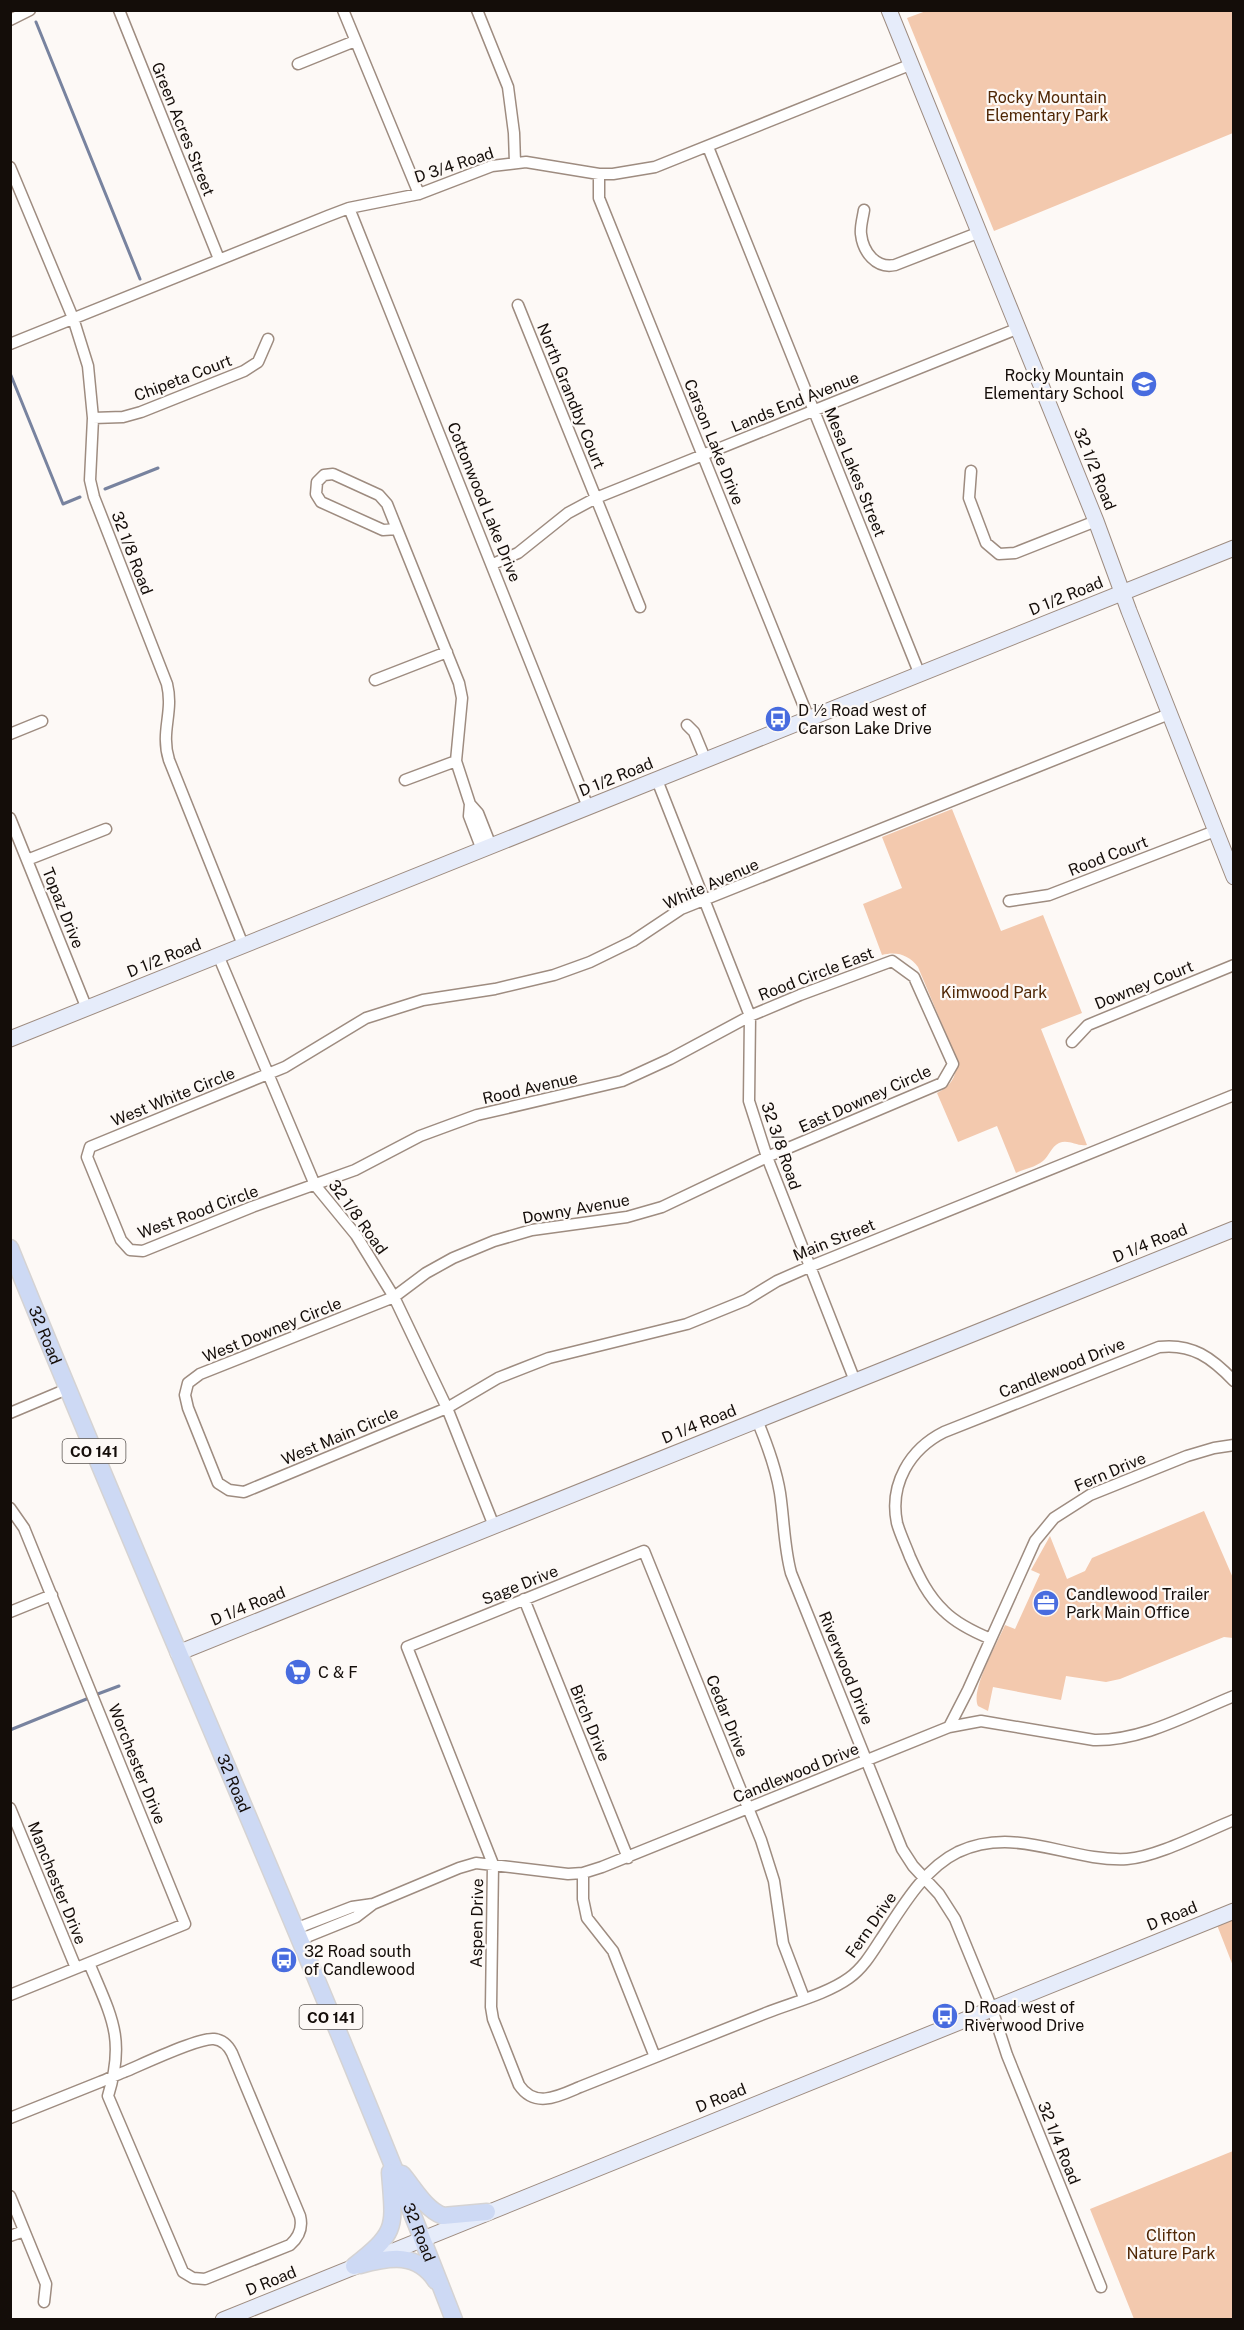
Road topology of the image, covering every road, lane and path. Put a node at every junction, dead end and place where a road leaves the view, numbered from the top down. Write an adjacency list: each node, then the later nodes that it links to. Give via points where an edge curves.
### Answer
1 (30, 10): 6 (street)
2 (119, 10): 18 (street, Green Acres Street)
3 (343, 10): 7 (street)
4 (477, 10): 11 (street, via 508,87)
5 (889, 10): 9 (street, 32 1/2 Road)
6 (10, 20)
7 (355, 41): 8 (street); 14 (street)
8 (298, 64)
9 (912, 64): 10 (street, D 3/4 Road); 17 (street, 32 1/2 Road)
10 (708, 147): 13 (street, D 3/4 Road, via 641,171); 24 (street, Mesa Lakes Street)
11 (515, 163): 13 (street, D 3/4 Road); 14 (street, D 3/4 Road, via 476,171)
12 (10, 167): 20 (street, 32 1/8 Road)
13 (599, 174): 26 (street, Carson Lake Drive, via 599,198)
14 (419, 194): 15 (street, D 3/4 Road)
15 (350, 208): 18 (street, D 3/4 Road); 32 (street, Cottonwood Lake Drive)
16 (864, 210): 17 (street, via 860,233 871,258 885,266)
17 (980, 232): 21 (street, 32 1/2 Road)
18 (219, 259): 20 (street, D 3/4 Road)
19 (518, 305): 28 (street, North Grandby Court)
20 (73, 318): 23 (street, D 3/4 Road); 25 (street, 32 1/8 Road, via 88,366)
21 (1019, 328): 24 (street, Lands End Avenue); 29 (street, 32 1/2 Road)
22 (268, 339): 25 (street, Chipeta Court, via 258,362 244,371 141,412 123,417)
23 (10, 344)
24 (814, 411): 26 (street, Lands End Avenue); 36 (street, Mesa Lakes Street)
25 (93, 417): 56 (street, 32 1/8 Road, via 90,480 94,497 167,684 170,699 164,738 169,760)
26 (703, 455): 28 (street, Lands End Avenue); 39 (street, Carson Lake Drive)
27 (971, 471): 29 (street, via 969,498 986,543 999,554 1015,553)
28 (596, 498): 32 (street, Lands End Avenue, via 568,513 518,553); 34 (street, North Grandby Court)
29 (1096, 520): 33 (street, 32 1/2 Road)
30 (397, 529): 30 (street, via 379,495 333,474 324,475 317,482 316,494 321,502 383,530); 35 (street)
31 (1233, 548): 33 (street, D 1/2 Road)
32 (493, 564): 47 (street, Cottonwood Lake Drive)
33 (1123, 592): 36 (street, D 1/2 Road); 38 (street, 32 1/2 Road)
34 (640, 607)
35 (447, 652): 37 (street); 43 (street, via 462,698)
36 (920, 675): 39 (street, D 1/2 Road)
37 (375, 680)
38 (1169, 714): 50 (street, 32 1/2 Road); 54 (street, White Avenue)
39 (809, 719): 44 (street, D 1/2 Road)
40 (42, 721): 42 (street)
41 (687, 725): 44 (street)
42 (10, 734)
43 (456, 761): 45 (street); 51 (street, via 470,804 469,816)
44 (706, 761): 46 (street, D 1/2 Road)
45 (405, 780)
46 (657, 780): 47 (street, D 1/2 Road); 54 (street, 32 3/8 Road)
47 (588, 807): 51 (street, D 1/2 Road)
48 (10, 818): 52 (street, Topaz Drive)
49 (106, 829): 52 (street)
50 (1215, 831): 53 (street, 32 1/2 Road); 55 (street, Rood Court, via 1049,895)
51 (486, 848): 56 (street, D 1/2 Road)
52 (27, 860): 60 (street, Topaz Drive)
53 (1233, 877)
54 (705, 900): 61 (street, 32 3/8 Road); 64 (street, White Avenue, via 681,909 590,962 554,975 423,1000 366,1018)
55 (1009, 901)
56 (243, 945): 57 (street, D 1/2 Road)
57 (218, 955): 60 (street, D 1/2 Road); 64 (street, 32 1/8 Road)
58 (892, 961): 61 (street, Rood Circle East); 67 (street, East Downey Circle, via 914,977 953,1064 942,1083)
59 (1233, 965): 63 (street, Downey Court, via 1088,1025)
60 (87, 1009): 62 (street, D 1/2 Road)
61 (750, 1016): 67 (street, 32 3/8 Road, via 749,1101); 68 (street, Rood Avenue, via 622,1081 477,1115 420,1136 355,1170)
62 (10, 1039)
63 (1072, 1042)
64 (267, 1075): 66 (street, West White Circle); 68 (street, 32 1/8 Road)
65 (1233, 1095): 71 (street, Main Street)
66 (90, 1147): 68 (street, West Rood Circle, via 90,1170 121,1240 130,1250 143,1251)
67 (767, 1157): 71 (street, 32 3/8 Road); 72 (street, Downy Avenue, via 662,1207 627,1217 532,1230 494,1241 426,1273)
68 (315, 1185): 72 (street, 32 1/8 Road, via 356,1236)
69 (1233, 1229): 74 (street, D 1/4 Road)
70 (10, 1248): 75 (main road, 32 Road / CO 141)
71 (809, 1267): 74 (street, 32 3/8 Road); 76 (street, Main Street, via 747,1300 687,1324 549,1358 498,1378)
72 (394, 1297): 76 (street, 32 1/8 Road); 80 (street, West Downey Circle, via 200,1374 188,1383 188,1408 218,1483)
73 (1233, 1380): 87 (street, Candlewood Drive, via 1198,1352 1177,1346 1159,1347 944,1432 915,1453 903,1471 897,1492 897,1519 904,1542 923,1586 936,1604 961,1624)
74 (855, 1381): 78 (street, D 1/4 Road)
75 (67, 1389): 77 (street); 89 (main road, 32 Road / CO 141)
76 (447, 1408): 80 (street, West Main Circle); 82 (street, 32 1/8 Road)
77 (10, 1413)
78 (757, 1420): 82 (street, D 1/4 Road); 92 (street, Riverwood Drive, via 780,1493 791,1573)
79 (1233, 1445): 87 (street, Fern Drive, via 1187,1456 1090,1495 1065,1510 1035,1541)
80 (244, 1492)
81 (10, 1508): 84 (street, Worchester Drive, via 24,1528)
82 (494, 1526): 89 (street, D 1/4 Road)
83 (644, 1551): 85 (street, Sage Drive); 94 (street, Cedar Drive)
84 (52, 1595): 86 (street); 102 (street, Worchester Drive, via 186,1924)
85 (524, 1599): 88 (street, Sage Drive); 96 (street, Birch Drive)
86 (10, 1612)
87 (991, 1639): 91 (street, Fern Drive)
88 (407, 1647): 97 (street, Aspen Drive)
89 (178, 1653): 101 (main road, 32 Road / CO 141)
90 (1233, 1696): 91 (street, Candlewood Drive, via 1137,1735 1111,1740 981,1721)
91 (949, 1727): 92 (street, Candlewood Drive)
92 (867, 1761): 94 (street, Candlewood Drive); 99 (street, Riverwood Drive, via 902,1849)
93 (10, 1808): 103 (street, Manchester Drive)
94 (748, 1809): 96 (street, Candlewood Drive); 105 (street, Cedar Drive, via 774,1881 783,1943)
95 (1233, 1820): 99 (street, Fern Drive, via 1130,1859 993,1841 957,1853)
96 (628, 1858): 98 (street, Candlewood Drive)
97 (493, 1864): 98 (street, Candlewood Drive); 101 (street, Candlewood Drive, via 459,1868 373,1904 352,1907); 109 (street, Aspen Drive, via 492,2013 519,2085)
98 (583, 1873): 107 (street, via 587,1918 613,1951)
99 (926, 1878): 105 (street, Fern Drive, via 911,1893 857,1971 841,1983); 106 (street, Riverwood Drive, via 955,1919)
100 (1233, 1911): 106 (street, D Road)
101 (297, 1934): 111 (main road, 32 Road / CO 141)
102 (89, 1963): 103 (street, Worchester Drive); 108 (street, via 115,2029)
103 (76, 1968): 104 (street, Worchester Drive)
104 (10, 1995)
105 (804, 1998): 107 (street, Fern Drive)
106 (992, 2009): 113 (street, D Road); 118 (street, 32 1/4 Road)
107 (655, 2057): 109 (street, Fern Drive, via 552,2098)
108 (114, 2076): 108 (street, via 108,2096 183,2272 205,2279 294,2241 302,2227 300,2217 227,2045 214,2039 204,2040); 110 (street)
109 (533, 2098)
110 (10, 2118)
111 (389, 2156): 113 (main road, via 436,2214); 116 (main road, 32 Road / CO 141); 117 (main road, via 393,2213 388,2234)
112 (10, 2196): 114 (street)
113 (487, 2212): 116 (street, D Road)
114 (24, 2230): 115 (street); 120 (street, via 46,2284)
115 (10, 2236)
116 (422, 2238): 117 (street, D Road); 119 (main road, 32 Road / CO 141)
117 (354, 2266): 119 (main road, via 408,2259 425,2268); 121 (street, D Road)
118 (1101, 2287)
119 (445, 2296): 122 (main road, 32 Road / CO 141)
120 (44, 2302)
121 (223, 2319)
122 (454, 2319)

